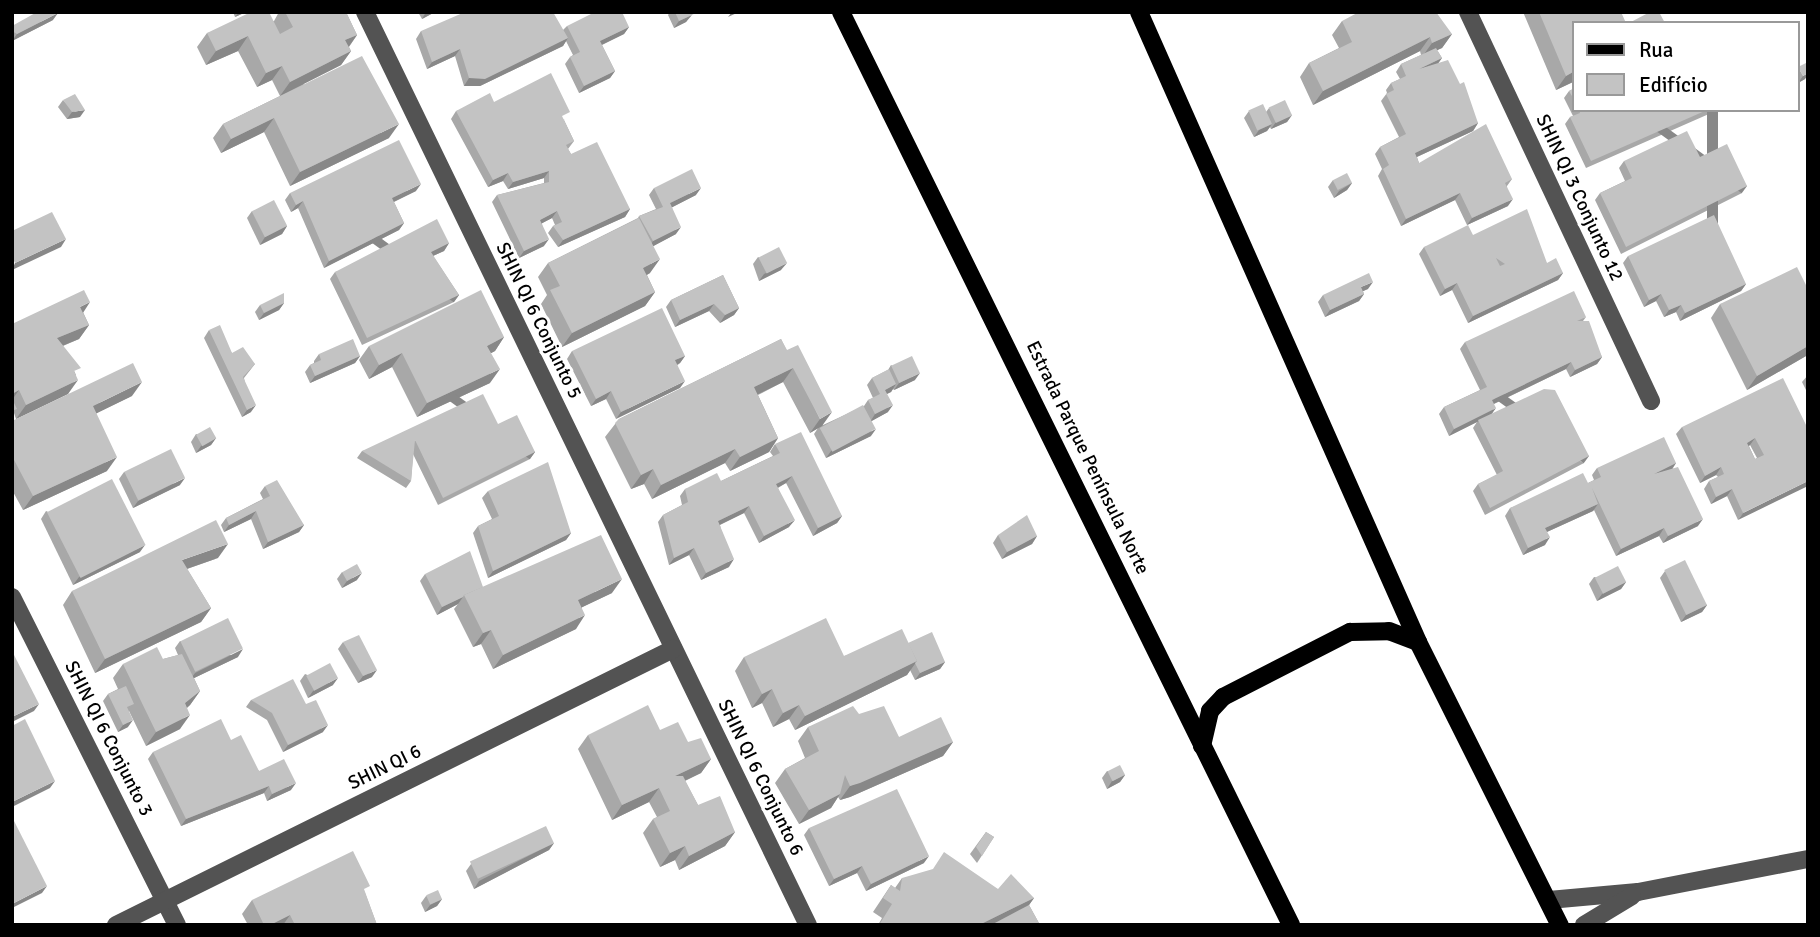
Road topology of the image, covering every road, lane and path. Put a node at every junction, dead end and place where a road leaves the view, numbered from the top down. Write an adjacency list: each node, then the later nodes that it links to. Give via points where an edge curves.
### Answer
1 (365, 12): 8 (street, SHIN QI 6 Conjunto 5)
2 (841, 12): 9 (main road, Estrada Parque Península Norte)
3 (1139, 12): 7 (main road)
4 (1468, 12): 5 (street, SHIN QI 3 Conjunto 12)
5 (1651, 401)
6 (12, 597): 13 (street, SHIN QI 6 Conjunto 3)
7 (1418, 642): 9 (main road, via 1388,631 1350,632 1223,697 1210,711); 12 (main road)
8 (673, 649): 13 (street, SHIN QI 6); 16 (street, SHIN QI 6 Conjunto 6)
9 (1202, 746): 17 (main road, Estrada Parque Península Norte)
10 (1808, 859): 11 (street)
11 (1638, 892): 12 (street); 19 (street)
12 (1549, 900): 18 (main road)
13 (166, 901): 14 (street, SHIN QI 6); 15 (street, SHIN QI 6 Conjunto 3)
14 (116, 925)
15 (177, 925)
16 (808, 925)
17 (1291, 925)
18 (1560, 925)
19 (1584, 925)

